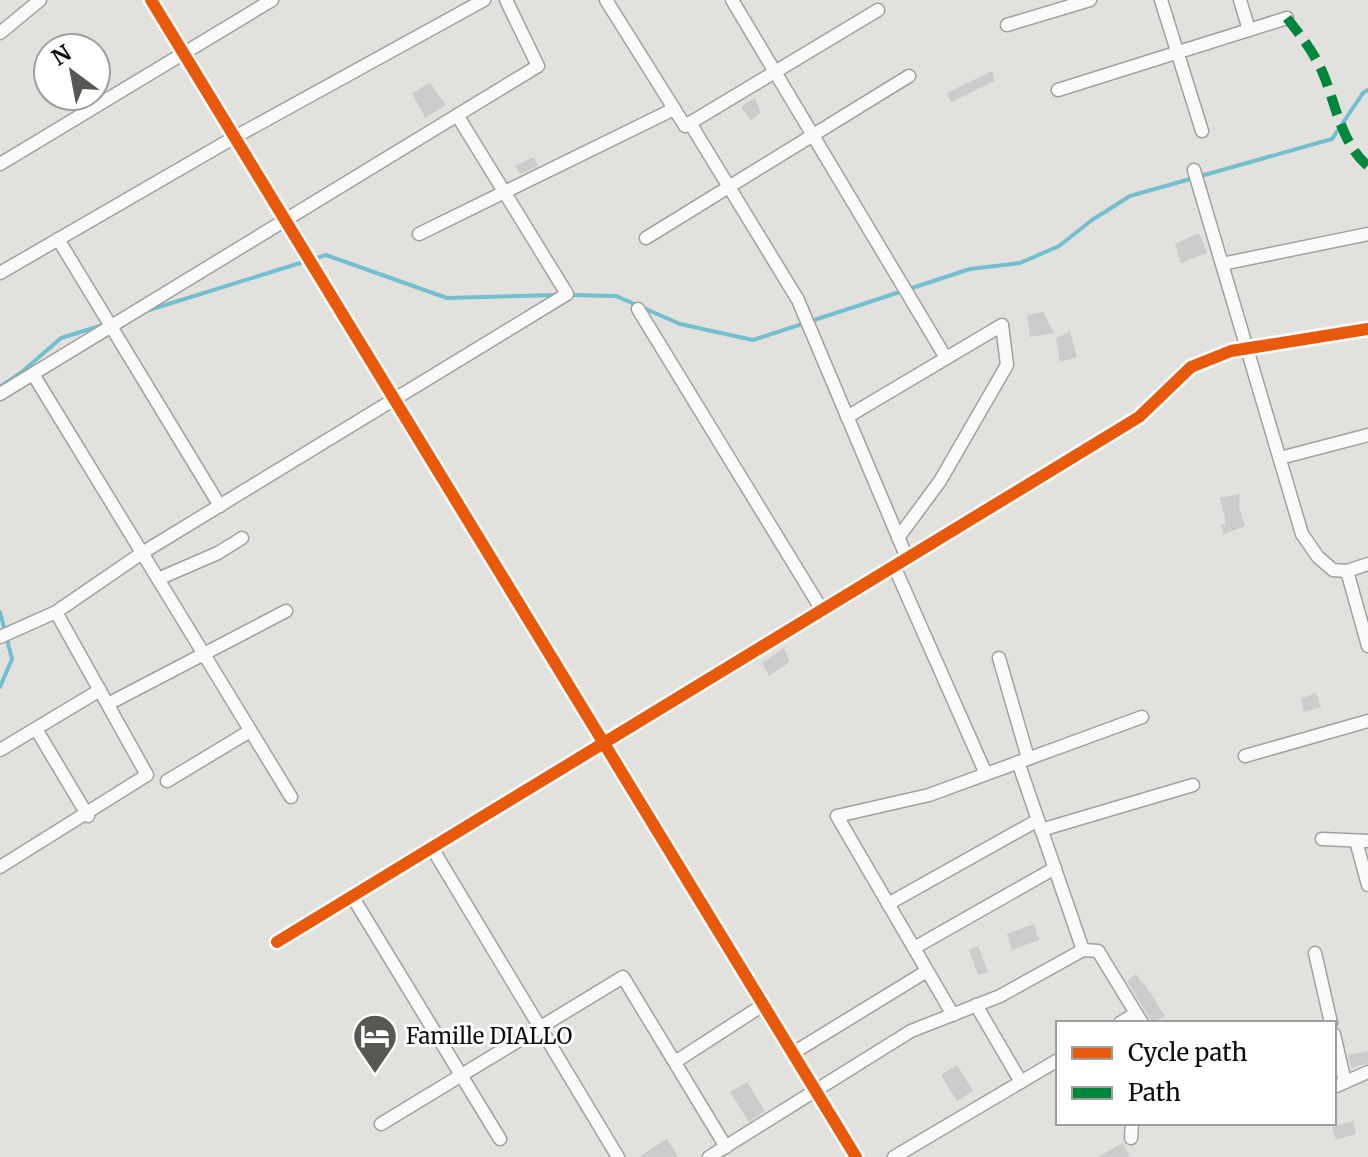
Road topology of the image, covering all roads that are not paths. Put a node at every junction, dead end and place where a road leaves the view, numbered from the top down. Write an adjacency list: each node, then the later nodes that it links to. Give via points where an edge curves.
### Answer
1 (40, 0): 15 (street)
2 (151, 0): 17 (street)
3 (272, 0): 17 (street)
4 (484, 0): 26 (street)
5 (506, 0): 22 (street, via 538,66)
6 (606, 0): 21 (street)
7 (732, 0): 18 (street)
8 (1090, 0): 13 (street)
9 (1161, 0): 16 (street)
10 (1240, 0): 14 (street)
11 (878, 10): 18 (street)
12 (1287, 18): 14 (street)
13 (1007, 25)
14 (1249, 30): 16 (street)
15 (0, 33)
16 (1177, 52): 20 (street); 24 (street)
17 (184, 53): 26 (street); 27 (street)
18 (775, 72): 23 (street); 25 (street)
19 (909, 76): 25 (street)
20 (1058, 90)
21 (674, 109): 23 (street, via 685,126); 30 (street)
22 (457, 115): 30 (street); 31 (street)
23 (690, 123): 29 (street)
24 (1202, 131)
25 (813, 136): 29 (street); 42 (street)
26 (235, 137): 31 (street); 35 (street)
27 (0, 164)
28 (1194, 170): 36 (street)
29 (729, 187): 34 (street); 46 (street, via 798,300)
30 (504, 192): 32 (street); 45 (street, via 567,294)
31 (285, 220): 39 (street); 45 (street)
32 (419, 234)
33 (1368, 234): 36 (street)
34 (646, 238)
35 (58, 239): 37 (street); 39 (street)
36 (1222, 264): 41 (street)
37 (0, 273)
38 (638, 309): 58 (street)
39 (111, 327): 43 (street); 49 (street)
40 (1368, 329): 41 (street)
41 (1247, 349): 48 (street); 53 (street, via 1191,367 1139,417)
42 (946, 358): 46 (street); 51 (street, via 1002,325 1007,365 940,481)
43 (33, 374): 44 (street); 52 (street)
44 (0, 394)
45 (394, 399): 49 (street); 72 (street)
46 (847, 417): 51 (street)
47 (1368, 435): 48 (street)
48 (1280, 458): 56 (street, via 1302,534 1333,570)
49 (220, 506): 52 (street)
50 (242, 538): 57 (street)
51 (898, 538): 53 (street)
52 (142, 553): 57 (street); 60 (street)
53 (907, 558): 55 (street)
54 (1368, 564): 56 (street)
55 (894, 566): 58 (street); 76 (street)
56 (1347, 571): 61 (street)
57 (158, 579): 64 (street)
58 (822, 610): 72 (street)
59 (286, 611): 64 (street)
60 (56, 612): 62 (street); 66 (street)
61 (1365, 622): 63 (street)
62 (0, 637)
63 (1368, 646)
64 (203, 654): 67 (street); 71 (street)
65 (999, 658): 75 (street)
66 (100, 690): 67 (street); 70 (street)
67 (108, 704): 80 (street, via 147,775)
68 (1142, 717): 75 (street)
69 (1368, 721): 74 (street)
70 (36, 729): 73 (street); 80 (street)
71 (250, 731): 77 (street); 79 (street)
72 (604, 743): 84 (street); 95 (street)
73 (0, 750)
74 (1245, 756)
75 (1023, 760): 76 (street); 81 (street)
76 (986, 774): 89 (street, via 929,795 837,816)
77 (167, 781)
78 (1193, 785): 81 (street)
79 (291, 797)
80 (87, 815): 85 (street)
81 (1040, 825): 86 (street); 89 (street)
82 (1322, 839): 83 (street)
83 (1362, 841): 87 (street)
84 (432, 848): 88 (street); 100 (street)
85 (0, 867)
86 (1055, 868): 91 (street); 92 (street)
87 (1368, 885)
88 (352, 896): 90 (street); 106 (street)
89 (888, 904): 91 (street)
90 (277, 942)
91 (914, 948): 94 (street)
92 (1083, 950): 96 (street); 98 (street, via 1098,951)
93 (1315, 953): 99 (street)
94 (927, 971): 97 (street); 102 (street)
95 (763, 1005): 102 (street); 104 (street)
96 (976, 1005): 97 (street); 107 (street)
97 (953, 1015): 109 (street, via 911,1031)
98 (1139, 1018)
99 (1331, 1021)
100 (540, 1027): 104 (street, via 623,977); 106 (street); 115 (street)
101 (1336, 1051): 108 (street)
102 (793, 1053): 109 (street)
103 (1056, 1061): 107 (street)
104 (675, 1062): 114 (street)
105 (1368, 1072): 108 (street)
106 (461, 1075): 110 (street); 113 (street)
107 (1021, 1082): 118 (street)
108 (1340, 1084)
109 (815, 1091): 114 (street); 117 (street)
110 (381, 1124)
111 (1132, 1125): 112 (street)
112 (1131, 1138)
113 (500, 1139)
114 (726, 1147): 116 (street)
115 (618, 1157)
116 (709, 1157)
117 (856, 1157)
118 (894, 1157)

